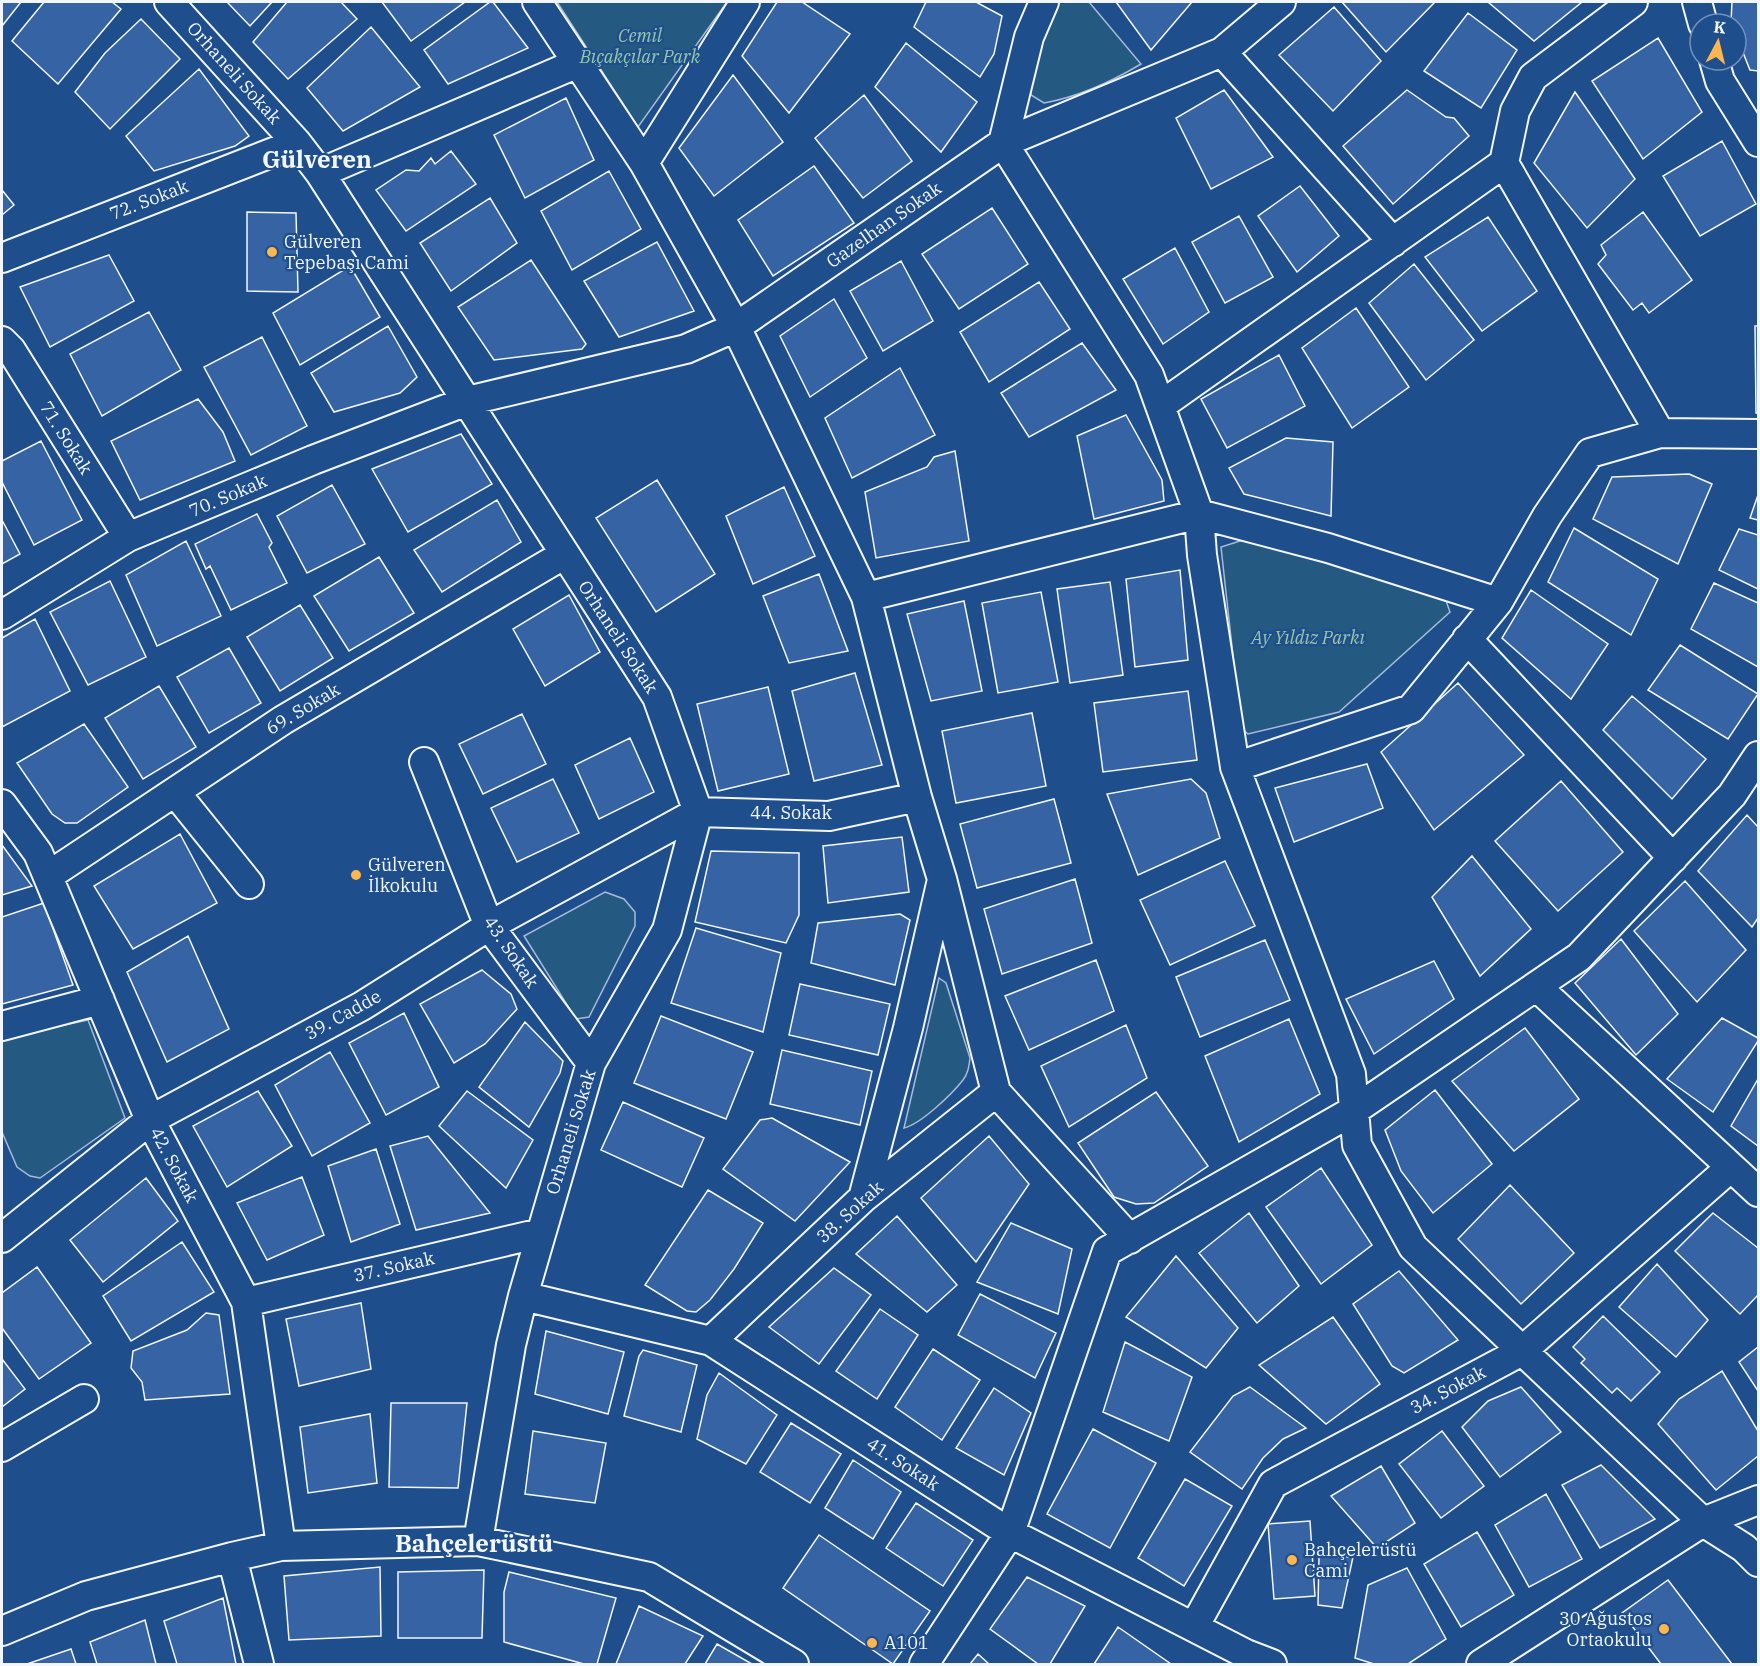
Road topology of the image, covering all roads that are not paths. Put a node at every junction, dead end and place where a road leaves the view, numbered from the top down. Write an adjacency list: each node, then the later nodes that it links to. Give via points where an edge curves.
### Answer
1 (169, 2): 11 (street, Orhaneli Sokak)
2 (537, 2): 8 (street)
3 (745, 2): 13 (street)
4 (1044, 2): 12 (street, via 1029,37)
5 (1281, 2): 7 (street, Gazelhan Sokak)
6 (1633, 2): 14 (street, via 1533,77 1515,111)
7 (1222, 52): 12 (street, Gazelhan Sokak); 16 (street)
8 (578, 63): 13 (street); 15 (street)
9 (1717, 72): 10 (street)
10 (1758, 142)
11 (297, 143): 15 (street, Orhaneli Sokak); 17 (street, 72. Sokak)
12 (1003, 143): 18 (street, Gazelhan Sokak); 21 (street, via 1149,375)
13 (644, 163): 18 (street)
14 (1504, 163): 16 (street); 22 (street)
15 (320, 172): 20 (street, Orhaneli Sokak)
16 (1393, 242): 21 (street)
17 (2, 258)
18 (736, 327): 20 (street, Gazelhan Sokak, via 686,349); 27 (street)
19 (2, 341): 25 (street, 71. Sokak)
20 (467, 400): 25 (street, 70. Sokak); 26 (street, Orhaneli Sokak)
21 (1160, 406): 24 (street)
22 (1660, 433): 23 (street); 28 (street, via 1590,453 1547,516)
23 (1758, 434)
24 (1199, 514): 27 (street); 28 (street, via 1328,548); 33 (street)
25 (128, 537): 29 (street, 70. Sokak)
26 (565, 554): 34 (street, 69. Sokak, via 283,720); 37 (street, Orhaneli Sokak, via 657,697)
27 (866, 597): 35 (street)
28 (1498, 602): 30 (street)
29 (2, 615)
30 (1467, 639): 33 (street, via 1411,709); 38 (street)
31 (1758, 756): 38 (street, via 1732,795)
32 (424, 762): 42 (street, 43. Sokak)
33 (1235, 767): 48 (street, via 1351,1074)
34 (175, 792): 39 (street, 69. Sokak); 41 (street)
35 (917, 797): 37 (street, 44. Sokak, via 829,816); 40 (street)
36 (2, 804): 39 (street, 42. Sokak, via 38,853)
37 (698, 812): 42 (street, 39. Cadde); 46 (street, Orhaneli Sokak, via 667,930)
38 (1673, 858): 43 (street, via 1579,957)
39 (48, 876): 44 (street, 42. Sokak)
40 (942, 879): 47 (street); 52 (street)
41 (249, 884)
42 (489, 926): 46 (street, 43. Sokak); 49 (street, 39. Cadde, via 362,1006)
43 (1537, 987): 48 (street); 50 (street)
44 (100, 1000): 45 (street); 49 (street, 42. Sokak)
45 (2, 1026)
46 (591, 1063): 54 (street, Orhaneli Sokak)
47 (996, 1092): 52 (street, 38. Sokak); 55 (street)
48 (1353, 1111): 55 (street); 59 (street, via 1357,1145 1413,1247)
49 (150, 1120): 53 (street, 39. Cadde); 57 (street, 42. Sokak)
50 (1731, 1167): 51 (street); 59 (street, 34. Sokak)
51 (1758, 1192)
52 (863, 1198): 58 (street, 38. Sokak)
53 (4, 1228)
54 (541, 1233): 56 (street, Orhaneli Sokak); 57 (street, 37. Sokak)
55 (1130, 1239): 64 (street, via 1107,1251)
56 (523, 1296): 58 (street, 41. Sokak); 65 (street, Orhaneli Sokak)
57 (246, 1302): 66 (street, 42. Sokak)
58 (711, 1341): 64 (street, 41. Sokak)
59 (1522, 1351): 63 (street); 69 (street, 34. Sokak, via 1273,1484)
60 (84, 1399): 61 (street)
61 (2, 1447)
62 (1758, 1500): 63 (street)
63 (1703, 1522): 68 (street, via 1744,1548); 75 (street)
64 (1010, 1533): 69 (street, 41. Sokak); 73 (street)
65 (478, 1541): 66 (street); 72 (street, via 649,1577)
66 (280, 1546): 67 (street)
67 (232, 1557): 70 (street, via 86,1596); 71 (street)
68 (1758, 1562)
69 (1194, 1627): 74 (street, 41. Sokak)
70 (2, 1631)
71 (260, 1665)
72 (794, 1665)
73 (924, 1665)
74 (1272, 1665)
75 (1481, 1665)

